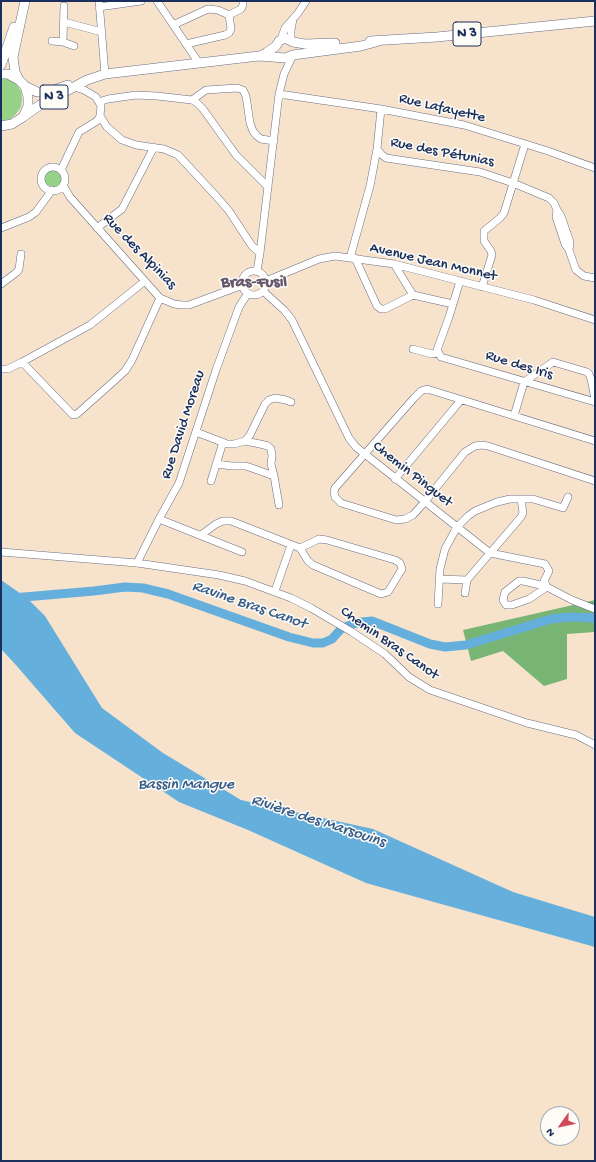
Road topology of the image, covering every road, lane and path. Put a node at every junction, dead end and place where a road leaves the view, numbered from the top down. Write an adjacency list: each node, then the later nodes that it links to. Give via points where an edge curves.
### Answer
1 (21, 1): 26 (main road)
2 (25, 1): 31 (main road, via 13,57 15,72)
3 (141, 1): 7 (street)
4 (157, 1): 14 (street)
5 (243, 1): 9 (street, via 241,9)
6 (306, 1): 18 (street, via 293,19)
7 (99, 4): 15 (street)
8 (64, 6): 11 (street)
9 (229, 15): 14 (street, via 208,9); 20 (street, via 229,33)
10 (595, 17): 13 (main road, N 3)
11 (64, 22): 15 (street); 17 (street)
12 (595, 22): 13 (main road, N 3)
13 (557, 24): 19 (main road, N 3)
14 (173, 25): 20 (street)
15 (102, 32): 28 (street)
16 (52, 41): 17 (street)
17 (63, 42): 21 (street)
18 (285, 42): 19 (main road, N 3); 22 (main road, via 295,48); 23 (main road, N 3); 24 (main road, via 276,52)
19 (376, 42): 22 (main road, N 3)
20 (186, 44): 25 (street)
21 (74, 46)
22 (293, 55): 24 (main road); 29 (street)
23 (259, 56): 24 (main road, N 3); 25 (main road, N 3)
24 (282, 57): 29 (street)
25 (199, 63): 28 (main road, N 3)
26 (1, 65)
27 (1, 74): 31 (main road, via 8,74)
28 (105, 74): 30 (main road, N 3)
29 (284, 74): 33 (street)
30 (87, 80): 31 (main road, N 3, via 48,92 38,92); 32 (main road, N 3)
31 (22, 83): 38 (main road, via 28,92 28,103)
32 (74, 87): 35 (street, via 91,94); 38 (main road, N 3)
33 (279, 94): 36 (street, Rue Lafayette); 40 (street)
34 (192, 100): 35 (street, via 136,95); 40 (street, via 206,90 240,89 246,96 253,131 261,139); 47 (street, via 204,109 236,155)
35 (99, 102): 37 (street)
36 (381, 109): 41 (street, Rue Lafayette, via 464,125); 43 (street, Rue des Pétunias)
37 (100, 116): 42 (street, via 107,127 122,140); 45 (street, via 97,121 80,132)
38 (22, 117): 39 (main road)
39 (4, 127)
40 (274, 141): 47 (street)
41 (525, 144): 44 (street, Rue Lafayette); 46 (street)
42 (154, 147): 52 (street, via 122,209); 53 (street, via 178,155 229,211 252,246)
43 (377, 149): 46 (street, Rue des Pétunias, via 386,158 480,172); 55 (street)
44 (595, 168)
45 (59, 169): 48 (street, via 64,176); 48 (street, via 49,167 43,171 41,178 43,185)
46 (513, 183): 58 (street, Rue des Pétunias, via 549,198 554,203 564,244 569,250 576,270 584,276); 64 (street, via 504,213 484,232 484,241 492,255)
47 (268, 187): 53 (street)
48 (54, 188): 50 (street, via 36,212); 52 (street, Rue des Alpinias, via 70,197)
49 (1, 222): 50 (street)
50 (10, 224): 51 (street)
51 (1, 228)
52 (97, 228): 61 (street, Rue des Alpinias)
53 (260, 253): 57 (street)
54 (21, 254): 62 (street, via 19,269)
55 (353, 258): 56 (street, Avenue Jean Monnet); 59 (street, Avenue Jean Monnet, via 328,256); 67 (street, via 377,306 381,309)
56 (394, 264): 60 (street, Avenue Jean Monnet); 67 (street)
57 (257, 271): 59 (street); 63 (street, via 245,275)
58 (595, 278)
59 (266, 281): 65 (street)
60 (460, 281): 64 (street, Avenue Jean Monnet); 69 (street)
61 (145, 282): 68 (street, Rue des Alpinias); 73 (street, via 94,323)
62 (1, 284)
63 (243, 285): 66 (street); 68 (street, Rue des Alpinias, via 189,305 174,304)
64 (482, 287): 70 (street, Avenue Jean Monnet, via 534,300)
65 (263, 291): 66 (street, via 256,294); 84 (street, Chemin Pinguet, via 292,320 349,438)
66 (248, 293): 80 (street, Rue David Moreau, via 239,307)
67 (414, 295): 69 (street)
68 (160, 298): 73 (street, via 125,370 77,414 70,413)
69 (453, 304): 72 (street)
70 (595, 320)
71 (413, 349): 72 (street, Rue des Iris)
72 (437, 353): 75 (street, Rue des Iris, via 444,359)
73 (22, 362): 74 (street)
74 (1, 370)
75 (524, 382): 77 (street, Rue des Iris); 77 (street, via 553,362 557,363 587,372); 79 (street)
76 (461, 400): 79 (street); 84 (street, via 432,390 421,391); 87 (street)
77 (595, 400)
78 (291, 402): 83 (street, via 275,398 269,400)
79 (514, 416): 81 (street)
80 (196, 432): 82 (street); 94 (street, Rue David Moreau, via 179,483)
81 (595, 441)
82 (223, 442): 83 (street); 85 (street)
83 (245, 442): 86 (street, via 268,446 271,449)
84 (365, 455): 87 (street, Chemin Pinguet); 92 (street, via 336,488 335,497 341,503 401,520 409,518)
85 (216, 464): 86 (street, via 246,466); 89 (street)
86 (274, 476): 93 (street)
87 (395, 479): 92 (street, Chemin Pinguet)
88 (595, 481): 92 (street, via 488,446 475,446 465,452)
89 (211, 482)
90 (568, 497): 91 (street, via 563,508 533,499)
91 (521, 499): 95 (street, via 497,502 475,511); 101 (street, via 522,516)
92 (424, 502): 95 (street, Chemin Pinguet)
93 (279, 505)
94 (158, 519): 96 (street); 102 (street, Rue David Moreau)
95 (457, 527): 101 (street, Chemin Pinguet); 103 (street, via 444,549)
96 (201, 535): 97 (street, via 216,524 231,521); 100 (street)
97 (291, 545): 98 (street); 106 (street)
98 (300, 548): 98 (street, via 313,565 381,594 388,592 402,569 398,561 327,540 314,541)
99 (1, 552): 102 (street, Chemin Bras Canot)
100 (242, 552)
101 (490, 553): 104 (street); 105 (street, Chemin Pinguet, via 545,564 549,571 544,582)
102 (137, 563): 106 (street, Chemin Bras Canot, via 220,575)
103 (439, 579): 104 (street); 108 (street)
104 (467, 580): 107 (street)
105 (546, 587): 105 (street, via 529,599 512,605 506,605 503,600 505,592 519,581); 109 (street)
106 (275, 591): 110 (street, Chemin Bras Canot, via 352,632 385,654 409,677 430,690 527,723 576,735)
107 (465, 593)
108 (438, 604)
109 (595, 609)
110 (595, 745)

